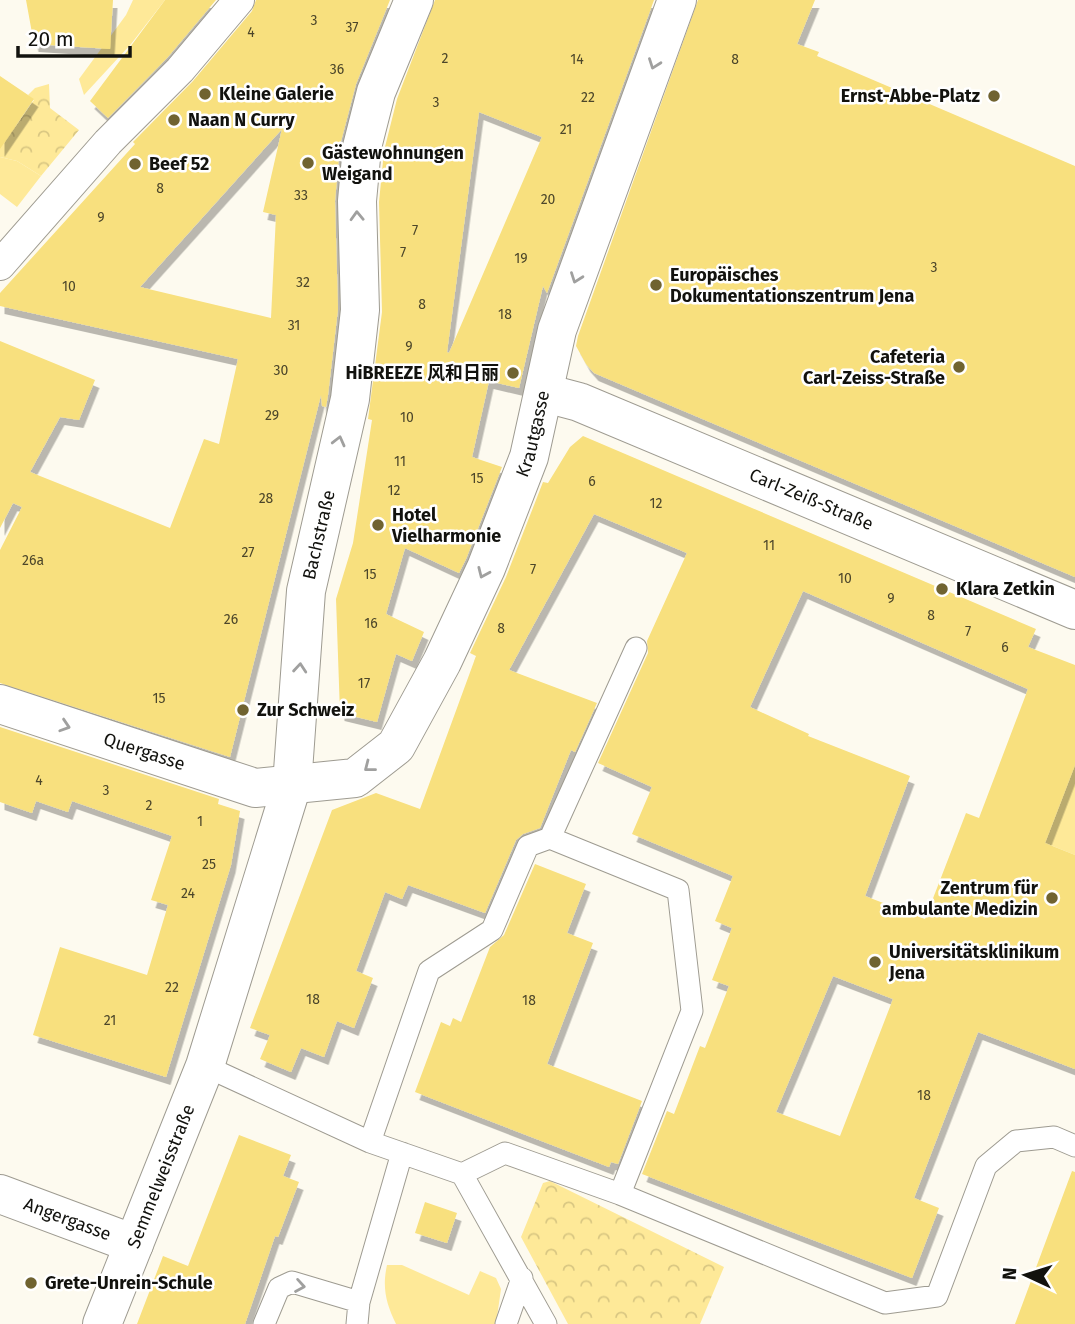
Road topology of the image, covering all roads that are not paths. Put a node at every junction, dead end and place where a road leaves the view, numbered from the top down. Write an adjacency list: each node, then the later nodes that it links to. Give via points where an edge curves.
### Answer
1 (239, 0): 4 (street)
2 (414, 0): 9 (street, Bachstraße, one-way to 2, via 306,591 350,399 360,310 357,201 362,147 376,92)
3 (677, 0): 5 (street, Krautgasse, one-way to 5, via 557,330)
4 (0, 265)
5 (545, 393): 6 (street, Carl-Zeiß-Straße, via 579,402); 9 (street, Krautgasse, one-way to 9, via 529,457 486,568 396,746 355,778)
6 (1075, 610)
7 (636, 648): 10 (lane)
8 (0, 704): 9 (street, Quergasse, one-way to 9, via 255,788)
9 (292, 785): 11 (street, Bachstraße)
10 (550, 838): 12 (lane, via 528,846 492,930 429,971); 17 (lane, via 678,890 692,1011)
11 (205, 1066): 12 (lane); 18 (street, Semmelweisstraße)
12 (370, 1142): 14 (lane)
13 (1075, 1146): 17 (lane, via 1054,1137 1016,1141 986,1166 937,1296 885,1303)
14 (402, 1153): 15 (lane); 20 (lane)
15 (462, 1174): 17 (lane, via 505,1153); 19 (lane)
16 (0, 1194): 18 (street, Angergasse)
17 (620, 1194)
18 (134, 1244): 21 (street, Semmelweisstraße)
19 (522, 1278): 24 (lane); 25 (lane)
20 (359, 1302): 22 (lane, one-way to 20, via 279,1288 292,1282); 23 (lane)
21 (102, 1324)
22 (264, 1324)
23 (357, 1324)
24 (506, 1324)
25 (546, 1324)

